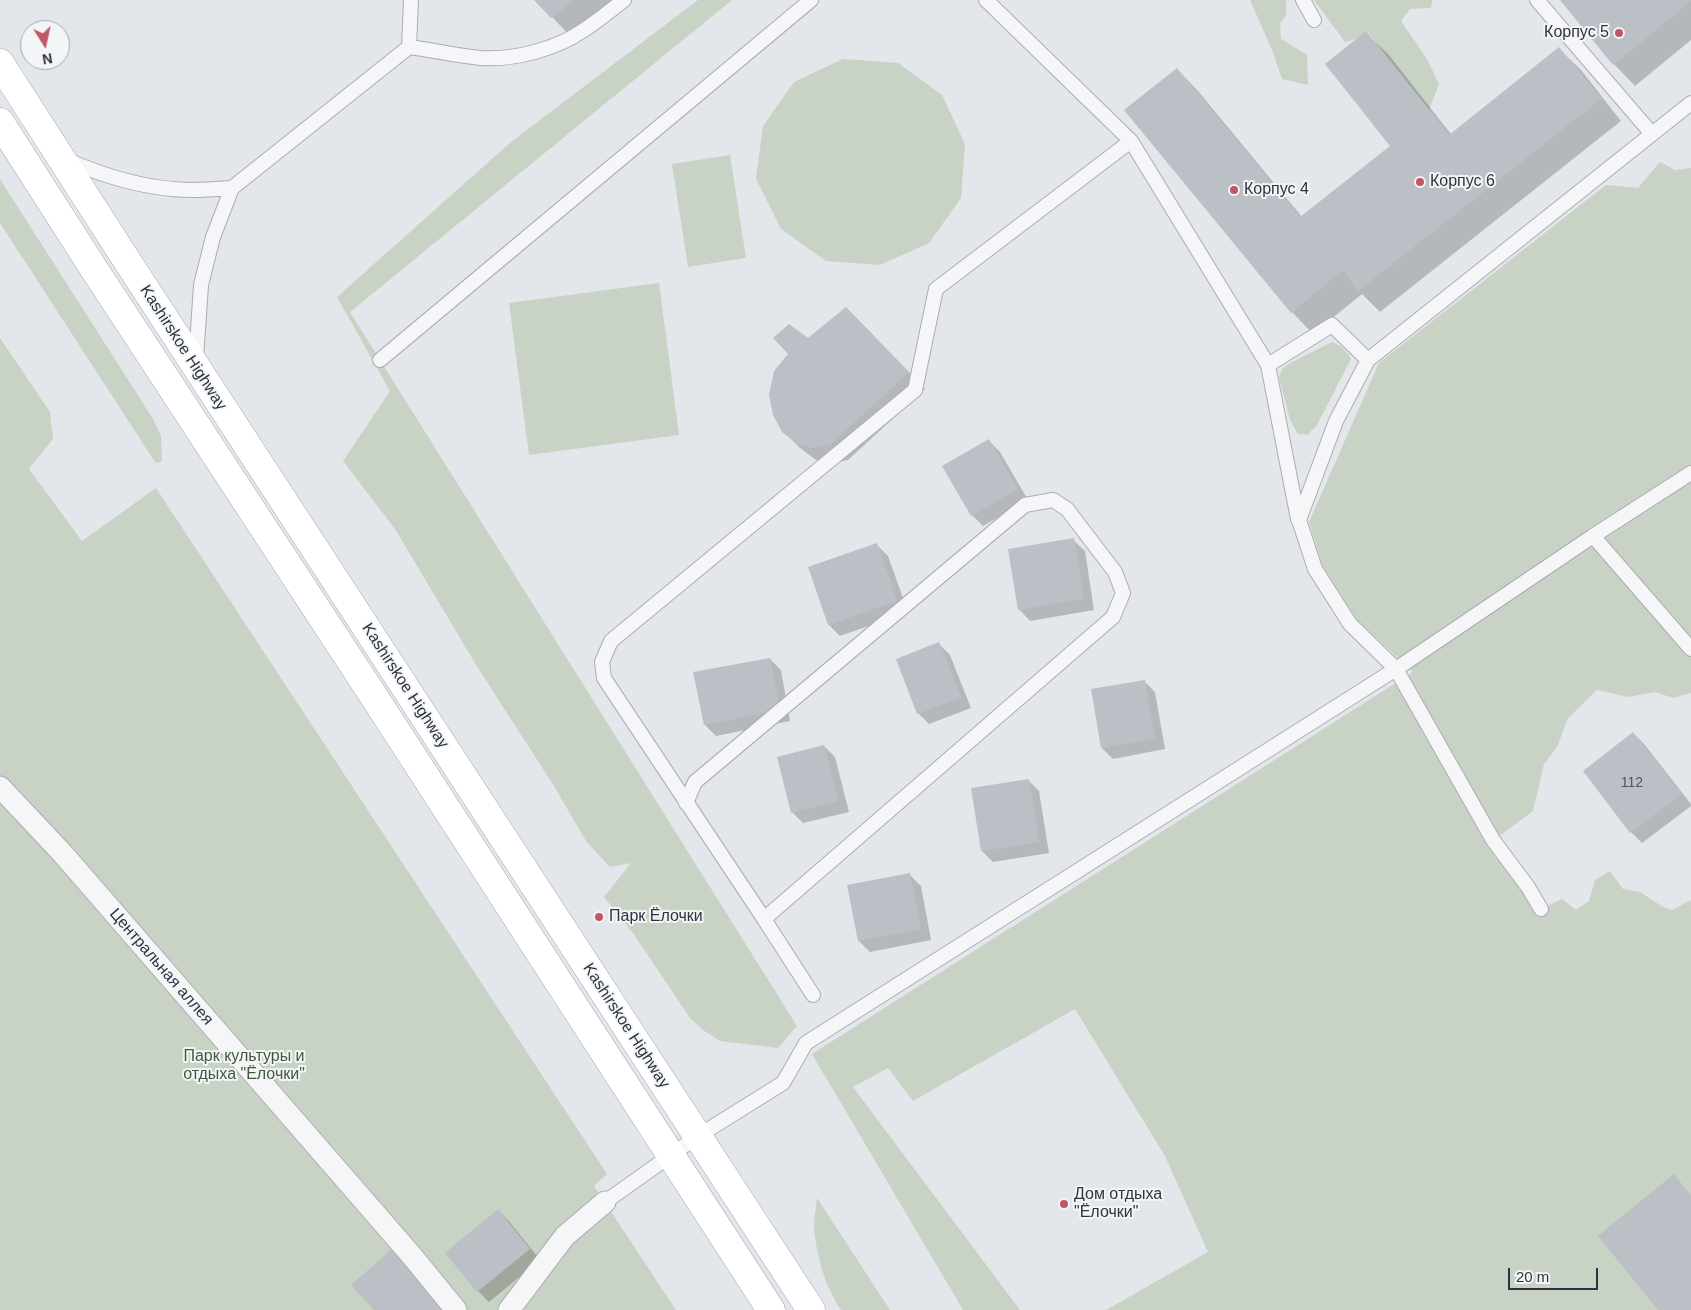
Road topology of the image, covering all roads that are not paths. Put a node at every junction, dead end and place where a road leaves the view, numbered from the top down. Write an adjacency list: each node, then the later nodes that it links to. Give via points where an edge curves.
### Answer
1 (412, 0): 8 (lane)
2 (624, 0): 8 (lane, via 574,36 546,49 521,55 480,58)
3 (810, 0): 16 (lane)
4 (986, 0): 13 (lane)
5 (1303, 0): 7 (lane)
6 (1537, 0): 12 (lane)
7 (1314, 20)
8 (409, 47): 15 (lane)
9 (0, 63): 14 (main road, Kashirskoe Highway)
10 (1691, 103): 12 (lane)
11 (0, 122): 31 (main road, Kashirskoe Highway)
12 (1652, 134): 17 (lane)
13 (1131, 141): 18 (lane); 26 (lane, via 936,289 915,390 611,641 602,662 604,678)
14 (60, 156): 15 (lane, via 113,176 150,185 188,190); 19 (main road, Kashirskoe Highway)
15 (232, 188): 19 (lane, via 213,236 201,285)
16 (380, 360)
17 (1368, 360): 18 (lane, via 1332,325); 21 (lane, via 1336,421)
18 (1268, 365): 21 (lane)
19 (196, 366): 30 (main road, Kashirskoe Highway)
20 (1691, 473): 22 (lane)
21 (1298, 520): 24 (lane, via 1315,570 1350,624)
22 (1594, 536): 23 (lane); 24 (lane)
23 (1691, 649)
24 (1396, 669): 27 (lane, via 1493,840); 30 (lane, via 806,1044 783,1083)
25 (0, 787): 33 (street, Центральная аллея, via 70,862)
26 (686, 803): 28 (lane); 28 (lane, via 695,782 1025,505 1053,500 1067,509 1115,572 1123,593 1113,617)
27 (1541, 909)
28 (764, 919): 29 (lane)
29 (813, 995)
30 (698, 1136): 31 (lane); 36 (main road, Kashirskoe Highway)
31 (671, 1154): 32 (lane); 35 (main road, Kashirskoe Highway)
32 (605, 1202): 34 (street, via 565,1236)
33 (456, 1310)
34 (509, 1310)
35 (771, 1310)
36 (811, 1310)

